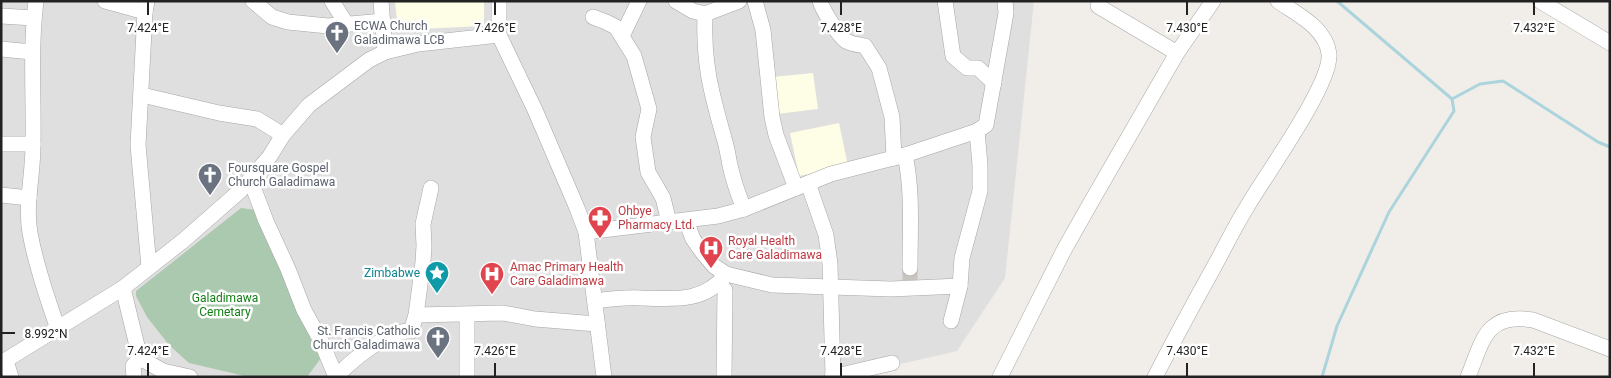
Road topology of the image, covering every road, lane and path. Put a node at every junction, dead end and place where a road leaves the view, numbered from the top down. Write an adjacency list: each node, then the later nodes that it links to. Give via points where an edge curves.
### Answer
1 (36, 1): 22 (street)
2 (105, 1): 18 (street)
3 (253, 1): 24 (street, via 272,17 288,22)
4 (332, 1): 24 (street)
5 (381, 1): 23 (street)
6 (499, 1): 25 (street)
7 (639, 1): 26 (street)
8 (676, 1): 19 (street)
9 (739, 1): 19 (street)
10 (755, 1): 40 (street, via 763,30 776,135)
11 (820, 1): 38 (street, via 823,12 841,38 865,46 879,68)
12 (945, 1): 32 (street, via 953,56 967,68 978,68)
13 (1005, 1): 32 (street, via 1006,13)
14 (1213, 1): 31 (street)
15 (1278, 1): 73 (street, via 1322,35 1328,54 1326,71 1316,94 1247,206)
16 (1540, 1): 27 (street)
17 (1098, 6): 31 (street)
18 (146, 7): 33 (street)
19 (705, 14): 44 (street, via 706,65 711,93)
20 (1, 16): 22 (street)
21 (593, 17): 26 (street, via 612,24)
22 (34, 18): 29 (street)
23 (382, 21): 24 (street); 30 (street)
24 (347, 25)
25 (499, 35): 30 (street, via 418,44); 47 (street, via 535,110)
26 (622, 36): 46 (street, via 634,56 646,95 649,115 643,137 648,172 663,198)
27 (1610, 43)
28 (1, 49): 29 (street)
29 (32, 52): 37 (street)
30 (385, 52): 35 (street, via 369,60 309,106)
31 (1177, 53): 72 (street, via 1064,250)
32 (994, 83): 34 (street, via 986,125)
33 (142, 95): 35 (street, via 257,119); 48 (street, via 138,145)
34 (977, 131): 38 (street); 52 (street, via 980,191 962,258)
35 (283, 136): 39 (street)
36 (1, 144): 37 (street)
37 (33, 144): 43 (street)
38 (899, 156): 40 (street, via 831,174); 49 (street, via 909,174)
39 (250, 179): 48 (street, via 220,210); 67 (street, via 304,310)
40 (802, 186): 44 (street); 51 (street, via 826,235)
41 (431, 188): 55 (street, via 423,224 424,246)
42 (1, 195): 43 (street)
43 (29, 198): 59 (street, via 30,232 45,293)
44 (744, 209): 45 (street)
45 (686, 221): 46 (street); 50 (street, via 693,239)
46 (669, 222): 47 (street)
47 (586, 232): 54 (street)
48 (150, 267): 53 (street)
49 (910, 279): 51 (street, via 891,289); 52 (street)
50 (723, 283): 51 (street, via 754,281); 54 (street, via 677,300); 70 (street)
51 (830, 286): 71 (street)
52 (960, 286): 57 (street)
53 (123, 288): 59 (street); 61 (street)
54 (595, 300): 58 (street)
55 (416, 315): 56 (street); 67 (street, via 411,331 403,330 376,344)
56 (466, 315): 58 (street, via 503,314); 68 (street)
57 (951, 321)
58 (597, 324): 69 (street)
59 (58, 329): 62 (street)
60 (1610, 349): 74 (street, via 1533,320 1509,319 1498,322 1489,330)
61 (140, 358): 65 (street, via 133,366); 66 (street, via 164,371)
62 (4, 362): 64 (street)
63 (892, 363): 71 (street)
64 (11, 377)
65 (134, 377)
66 (190, 377)
67 (336, 377)
68 (467, 377)
69 (604, 377)
70 (724, 377)
71 (832, 377)
72 (1000, 377)
73 (1155, 377)
74 (1468, 377)

